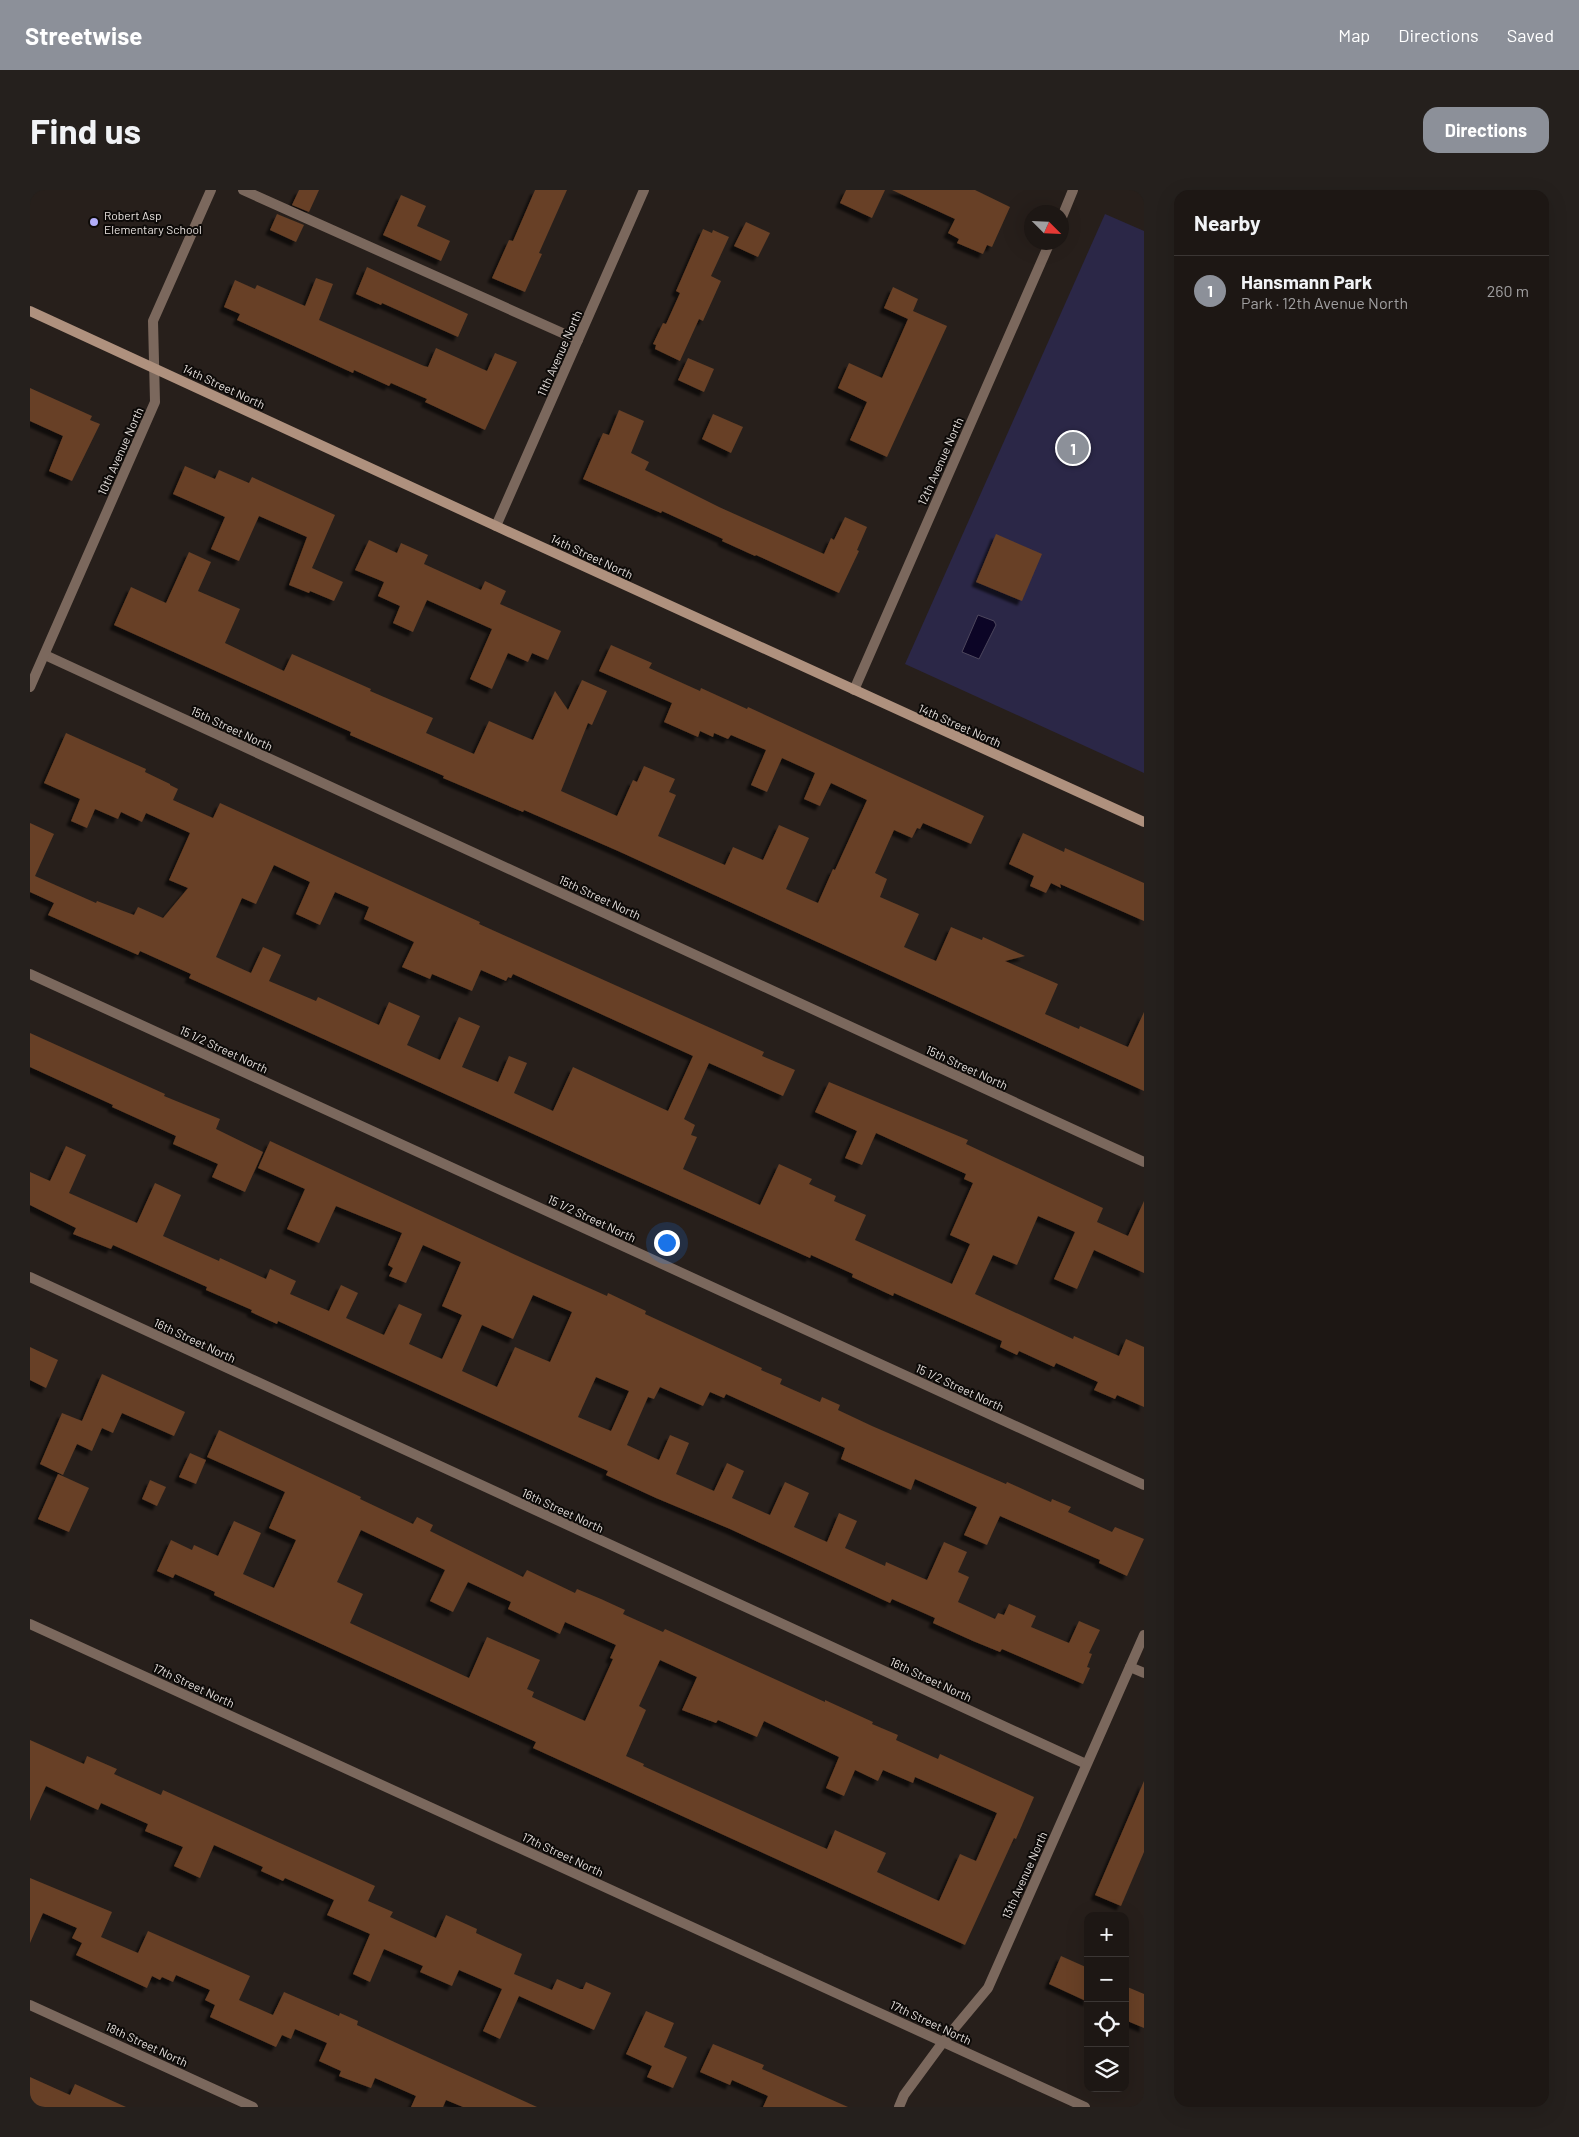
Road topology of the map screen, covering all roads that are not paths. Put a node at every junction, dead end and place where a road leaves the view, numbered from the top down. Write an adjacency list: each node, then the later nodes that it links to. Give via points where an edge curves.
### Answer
1 (211, 190): 9 (street, 10th Avenue North, via 153,321)
2 (243, 190): 8 (street)
3 (644, 190): 8 (street, 11th Avenue North)
4 (1073, 190): 5 (street)
5 (1067, 205)
6 (1046, 250): 13 (street, 12th Avenue North)
7 (30, 311): 9 (street, 14th Street North)
8 (578, 340): 10 (street, 11th Avenue North)
9 (154, 366): 10 (street, 14th Street North); 11 (street, 10th Avenue North, via 156,402)
10 (496, 526): 13 (street, 14th Street North)
11 (45, 655): 12 (street, 10th Avenue North); 16 (street, 15th Street North)
12 (30, 687)
13 (854, 690): 14 (street, 14th Street North)
14 (1144, 822)
15 (30, 974): 18 (street, 15 1/2 Street North)
16 (1144, 1162)
17 (30, 1278): 23 (street, 16th Street North)
18 (1144, 1485)
19 (30, 1624): 25 (street, 17th Street North)
20 (1144, 1635): 21 (street, 13th Avenue North)
21 (1130, 1667): 22 (street); 23 (street, 13th Avenue North)
22 (1144, 1673)
23 (1086, 1764): 25 (street, 13th Avenue North, via 988,1988)
24 (30, 2004): 26 (street, 18th Street North)
25 (943, 2042): 27 (street, 13th Avenue North, via 904,2095); 28 (street, 17th Street North)
26 (253, 2107)
27 (899, 2107)
28 (1085, 2107)

